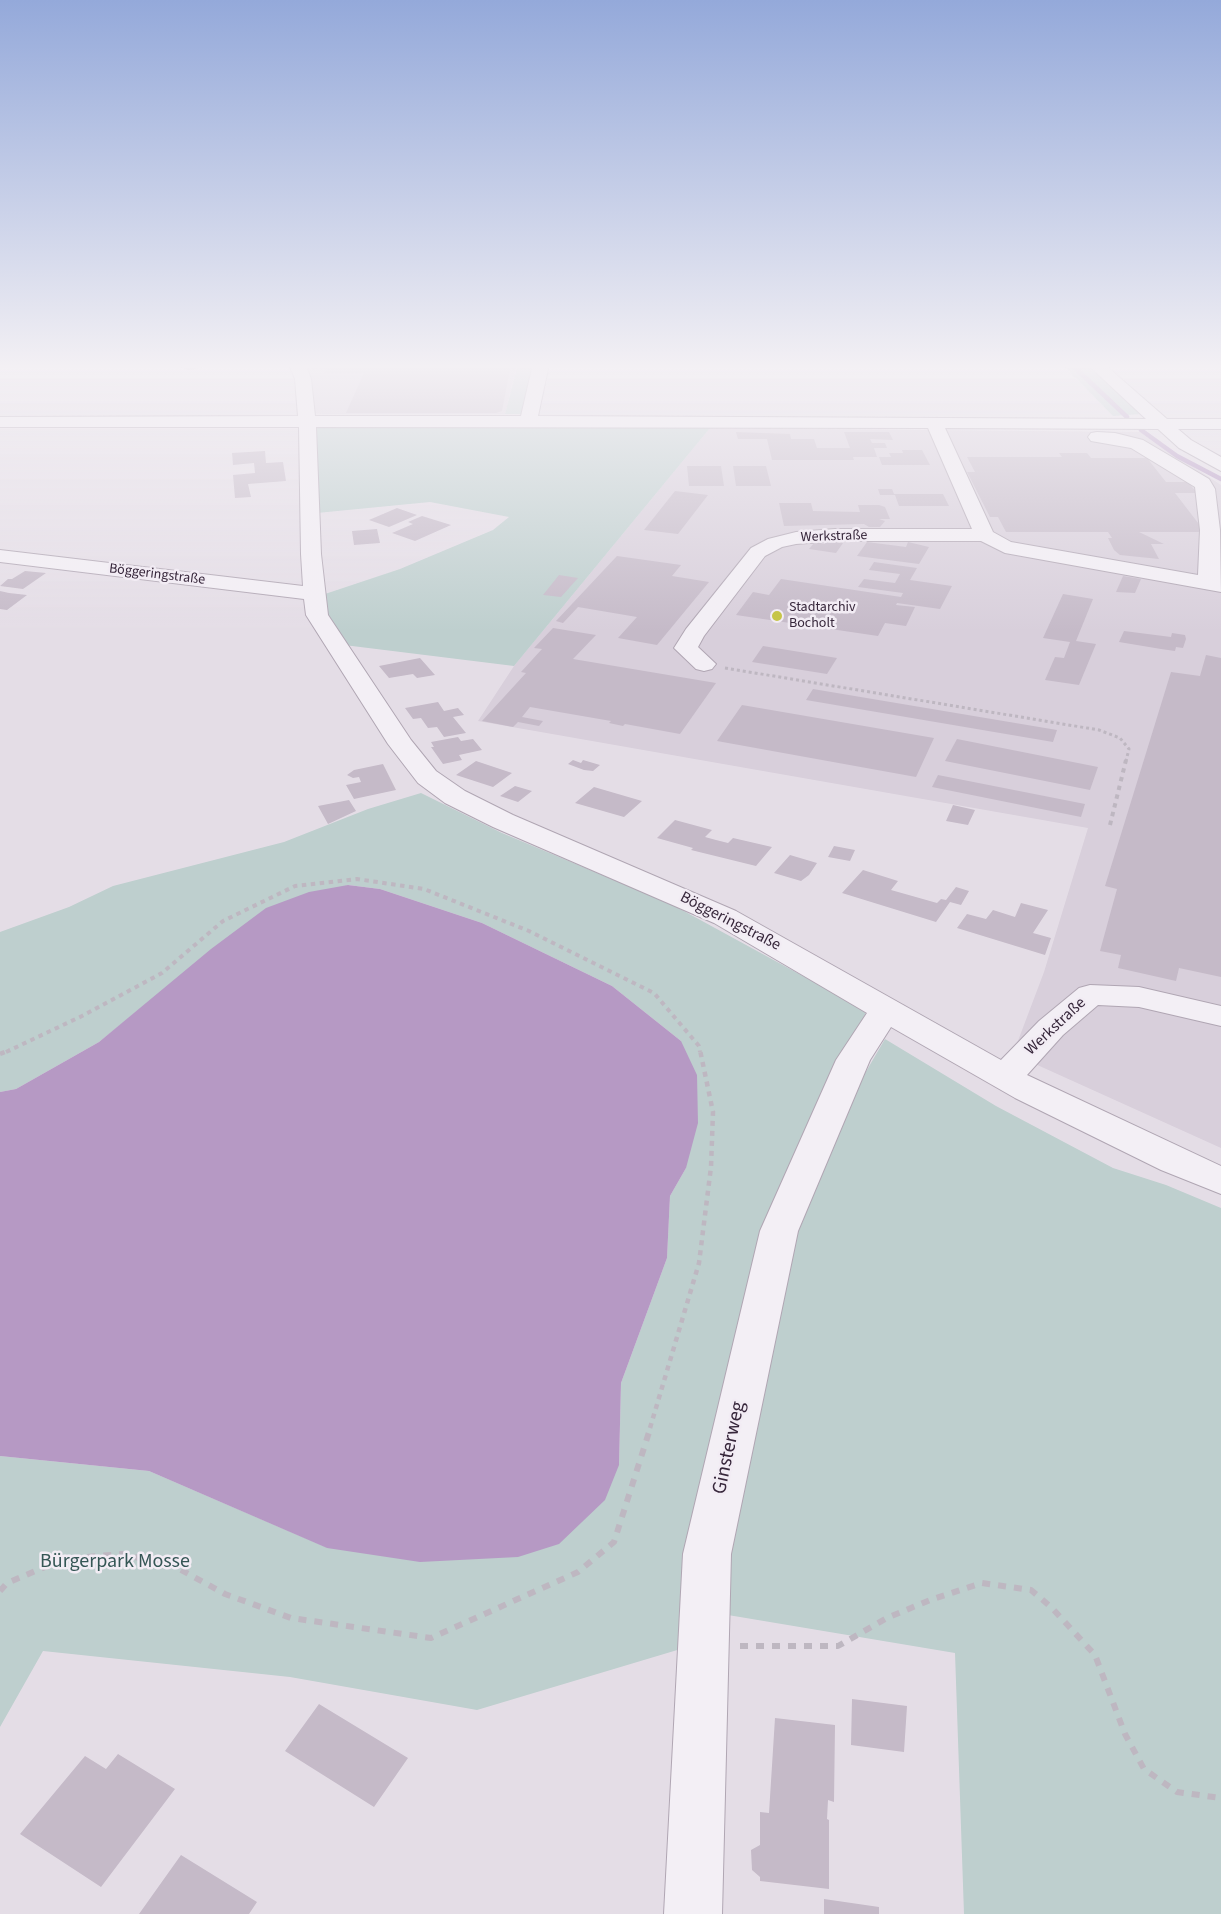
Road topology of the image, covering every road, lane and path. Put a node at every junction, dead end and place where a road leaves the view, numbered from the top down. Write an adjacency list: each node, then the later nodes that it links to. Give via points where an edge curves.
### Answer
1 (308, 453): 9 (street, Böggeringstraße)
2 (948, 453): 6 (street)
3 (1153, 453): 8 (street, via 1206,489)
4 (1201, 453): 5 (street)
5 (1221, 465)
6 (983, 530): 8 (street, Werkstraße, via 1005,547); 10 (street, Werkstraße, via 835,535 775,543 758,552 686,648)
7 (0, 556): 9 (street, Böggeringstraße)
8 (1213, 582)
9 (314, 594): 12 (street, Böggeringstraße, via 317,615 427,777 455,797 503,821 724,918)
10 (704, 664): 11 (path, via 1099,730 1120,738 1129,749)
11 (1110, 825)
12 (886, 1011): 15 (street, Böggeringstraße); 18 (street, Ginsterweg, via 854,1060 779,1230 707,1554)
13 (1221, 1016): 15 (street, Werkstraße, via 1139,998 1090,995 1051,1028)
14 (0, 1054): 17 (path, via 162,973 223,921 295,886 357,879 424,889 529,931 654,993 699,1046 713,1112 711,1167 699,1263 676,1347 614,1542 578,1572 430,1638 291,1618 225,1594 174,1566 122,1554 64,1559 7,1583)
15 (1005, 1077): 16 (street, Böggeringstraße)
16 (1221, 1180)
17 (0, 1592)
18 (704, 1646): 19 (path, via 838,1646 886,1618 982,1583 1031,1590 1095,1655 1125,1734 1144,1769 1177,1792); 20 (street, Ginsterweg)
19 (1221, 1798)
20 (693, 1914)

